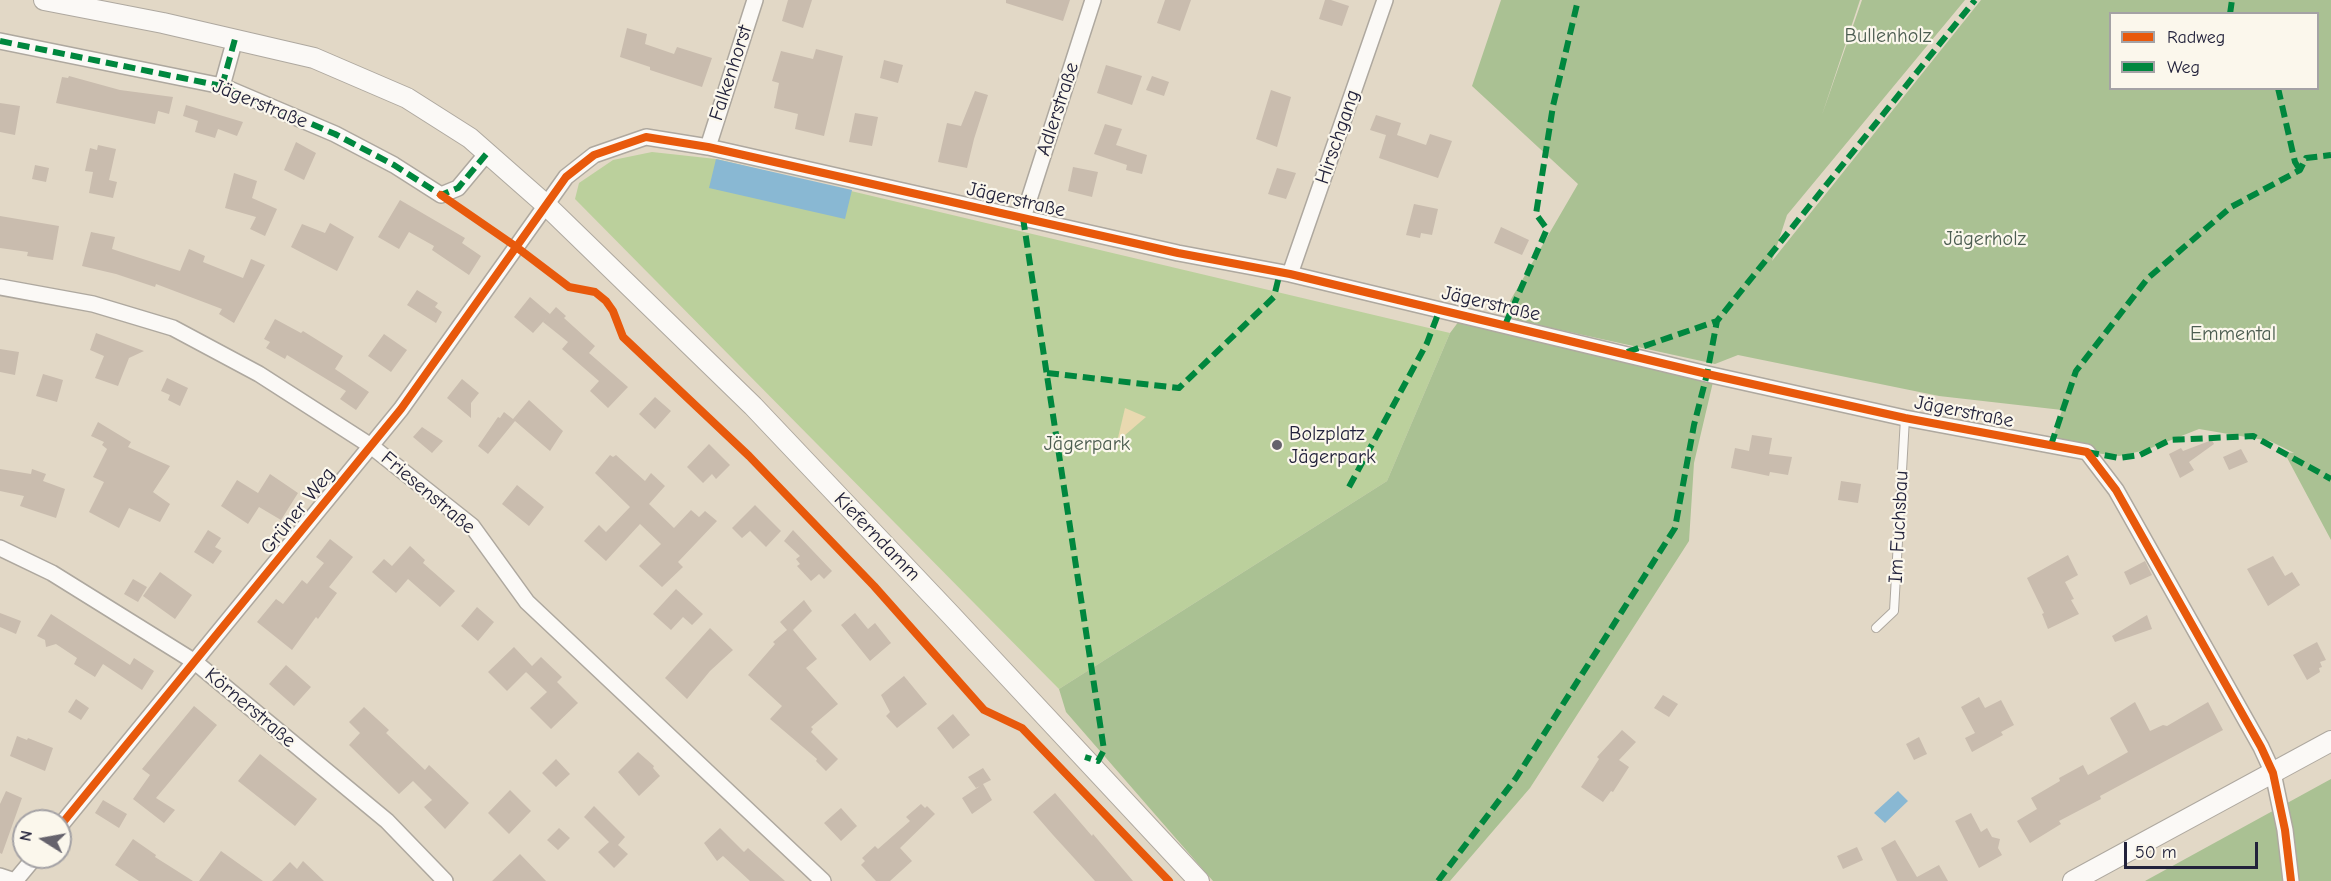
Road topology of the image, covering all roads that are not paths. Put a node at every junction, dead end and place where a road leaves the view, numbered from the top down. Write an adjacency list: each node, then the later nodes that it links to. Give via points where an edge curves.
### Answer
1 (44, 0): 5 (street)
2 (755, 0): 8 (street, Falkenhorst)
3 (1093, 0): 11 (street, Adlerstraße)
4 (1385, 0): 12 (street, Hirschgang)
5 (235, 39): 7 (street); 9 (street, via 314,58 357,75 407,98)
6 (0, 41): 7 (street, Jägerstraße)
7 (222, 86): 9 (street, Jägerstraße, via 335,134 441,195 458,188)
8 (708, 147): 10 (street, Jägerstraße, via 646,137 594,154 566,177); 11 (street, Jägerstraße)
9 (488, 152): 10 (street)
10 (545, 204): 15 (street, Grüner Weg); 27 (street, Kieferndamm, via 761,414)
11 (1023, 218): 12 (street, Jägerstraße)
12 (1290, 274): 14 (street, Jägerstraße)
13 (0, 287): 15 (street, Friesenstraße, via 93,304 173,328 260,374)
14 (1905, 418): 17 (lane, Im Fuchsbau, via 1894,611); 20 (street, Jägerstraße, via 2087,452 2116,490 2258,740)
15 (371, 446): 18 (street, Grüner Weg); 26 (street, Friesenstraße, via 472,525 527,602)
16 (0, 548): 18 (street, Körnerstraße, via 52,573)
17 (1876, 628)
18 (195, 662): 21 (street, Grüner Weg); 25 (street, Körnerstraße, via 387,821)
19 (2331, 741): 20 (street)
20 (2272, 772): 28 (street); 29 (street, Jägerstraße)
21 (72, 811)
22 (25, 869): 24 (street)
23 (0, 876): 24 (street)
24 (15, 881)
25 (446, 881)
26 (823, 881)
27 (1198, 881)
28 (2073, 881)
29 (2291, 881)

